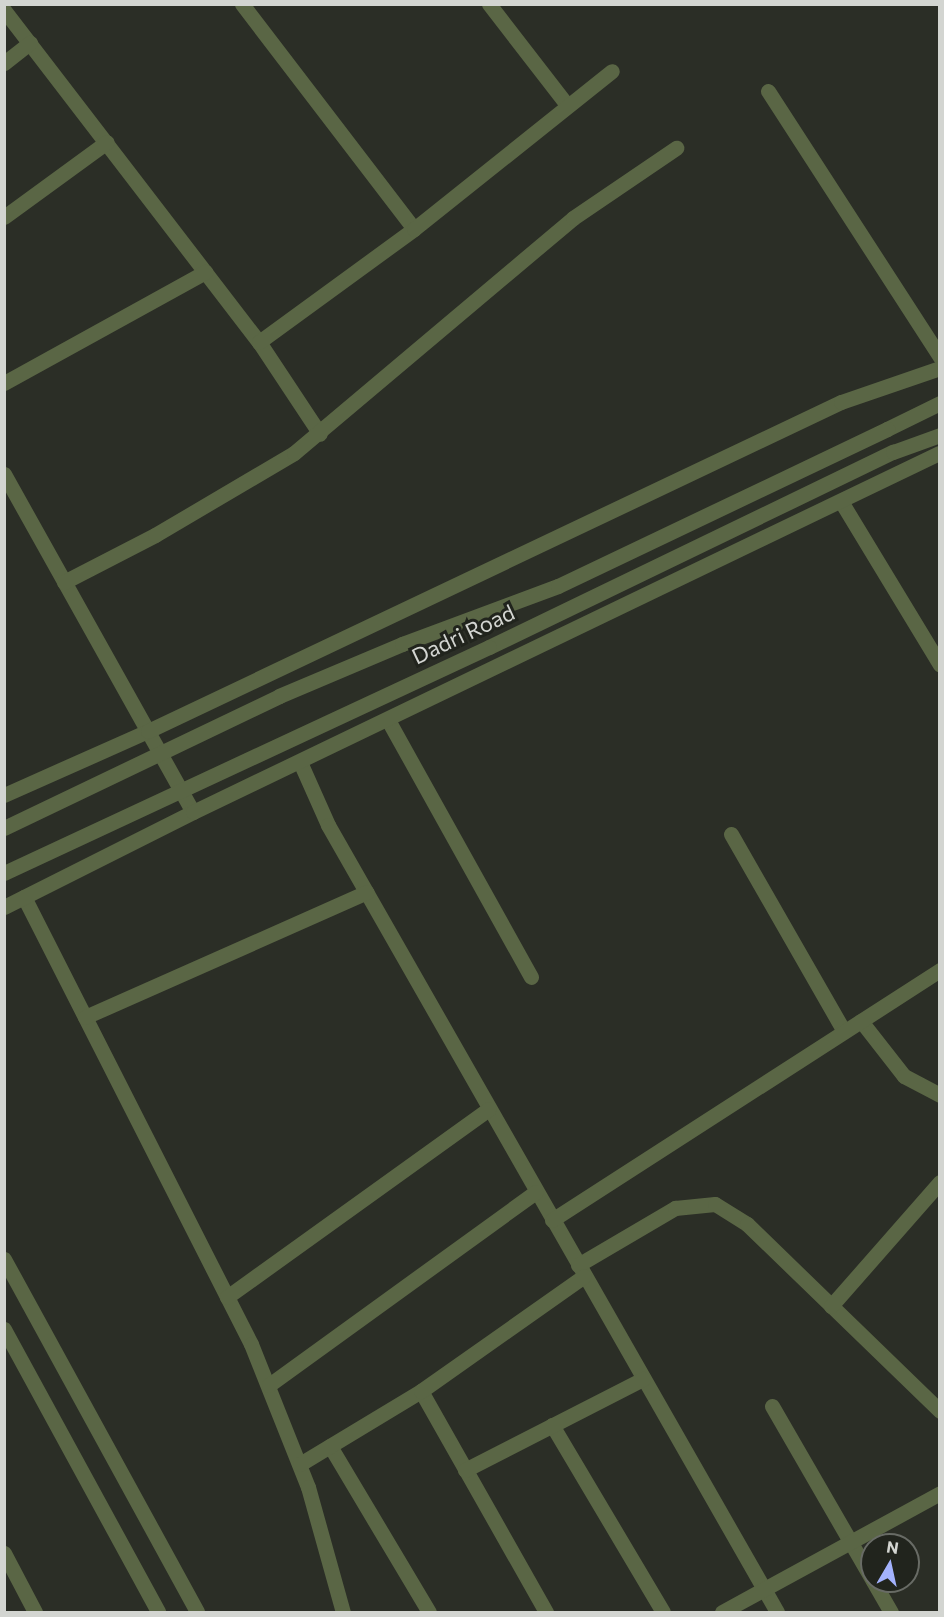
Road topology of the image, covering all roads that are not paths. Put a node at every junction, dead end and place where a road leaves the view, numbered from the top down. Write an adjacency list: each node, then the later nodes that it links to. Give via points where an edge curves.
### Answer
1 (242, 4): 12 (street)
2 (489, 4): 8 (street)
3 (4, 10): 4 (street)
4 (30, 43): 5 (street); 9 (street)
5 (4, 63)
6 (612, 70): 8 (street)
7 (768, 91): 15 (street)
8 (567, 105): 12 (street)
9 (107, 142): 11 (street); 13 (street)
10 (675, 148): 19 (street, via 609,190 564,225)
11 (4, 217)
12 (414, 229): 14 (street)
13 (205, 272): 14 (street); 17 (street)
14 (259, 342): 19 (street)
15 (939, 357)
16 (939, 368): 27 (street, via 831,407)
17 (4, 383)
18 (939, 403): 31 (street, Dadri Road, bridge, via 558,586 402,644 279,696)
19 (320, 434): 24 (street, via 155,535)
20 (935, 437): 21 (street); 33 (street, Dadri Road, bridge, via 893,452 489,647)
21 (939, 454): 23 (street)
22 (4, 474): 24 (street)
23 (842, 503): 25 (street); 26 (street)
24 (64, 582): 27 (street)
25 (939, 665)
26 (388, 720): 28 (street); 38 (street)
27 (148, 731): 29 (street); 30 (street)
28 (300, 762): 30 (street); 34 (street, via 328,825)
29 (4, 795)
30 (193, 812): 35 (street)
31 (4, 828)
32 (731, 834): 41 (street)
33 (4, 873)
34 (367, 892): 39 (street); 43 (street)
35 (24, 897): 36 (street); 39 (street)
36 (4, 907)
37 (939, 970): 40 (street)
38 (531, 977)
39 (85, 1017): 49 (street)
40 (861, 1021): 41 (street); 42 (street, via 904,1076)
41 (844, 1031): 46 (street)
42 (939, 1095)
43 (489, 1109): 45 (street); 49 (street)
44 (939, 1182): 50 (street)
45 (536, 1192): 46 (street); 53 (street)
46 (552, 1220): 48 (street)
47 (4, 1258): 69 (street)
48 (581, 1270): 50 (street, via 675,1208 716,1204 747,1224); 52 (street); 54 (street)
49 (227, 1297): 53 (street)
50 (831, 1306): 56 (street)
51 (4, 1329): 68 (street)
52 (643, 1379): 57 (street); 65 (street)
53 (269, 1385): 59 (street)
54 (421, 1391): 58 (street); 60 (street)
55 (772, 1406): 62 (street)
56 (939, 1411)
57 (552, 1425): 60 (street); 73 (street)
58 (330, 1446): 59 (street); 71 (street)
59 (300, 1464): 70 (street)
60 (465, 1470): 72 (street)
61 (939, 1493): 62 (street)
62 (851, 1542): 64 (street); 65 (street)
63 (4, 1553): 67 (street)
64 (860, 1558)
65 (764, 1590): 74 (street); 75 (street)
66 (880, 1593): 76 (street)
67 (35, 1612)
68 (158, 1612)
69 (197, 1612)
70 (343, 1612)
71 (429, 1612)
72 (546, 1612)
73 (663, 1612)
74 (722, 1612)
75 (777, 1612)
76 (891, 1612)

